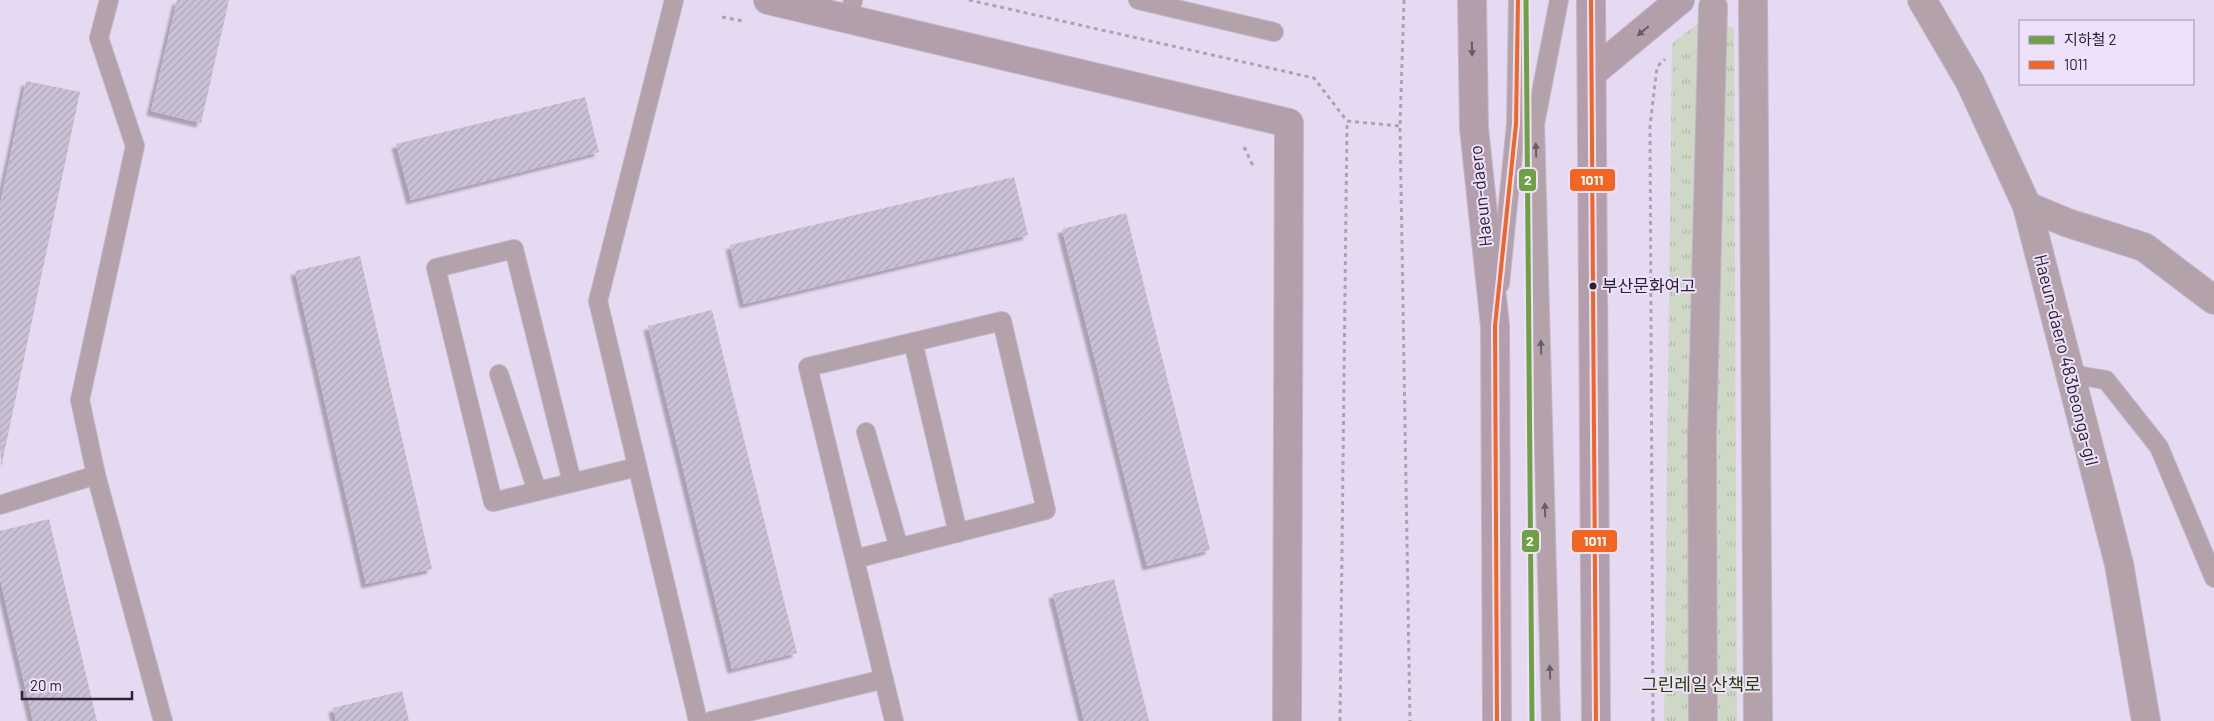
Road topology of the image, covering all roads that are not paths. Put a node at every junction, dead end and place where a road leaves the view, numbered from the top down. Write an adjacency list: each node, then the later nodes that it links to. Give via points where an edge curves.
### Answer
1 (109, 0): 24 (lane, via 99,38 135,146 80,400)
2 (674, 0): 23 (lane, via 598,301)
3 (770, 0): 13 (main road)
4 (1138, 0): 14 (lane)
5 (1472, 0): 18 (main road, Haeun-daero, one-way to 18, via 1474,128)
6 (1518, 0): 18 (lane, via 1516,124)
7 (1559, 0): 39 (lane, one-way to 7, via 1535,124)
8 (1591, 0): 15 (main road)
9 (1680, 0): 15 (main road, one-way to 15)
10 (1752, 0): 42 (street)
11 (1922, 0): 16 (street, Haeun-daero 483beonga-gil, via 1970,82)
12 (1712, 7): 41 (street, via 1702,437)
13 (851, 10): 37 (main road, via 1289,123)
14 (1274, 32)
15 (1592, 73): 40 (main road)
16 (2027, 206): 17 (street, via 2144,247); 21 (street, Haeun-daero 483beonga-gil)
17 (2214, 300)
18 (1495, 326): 38 (main road, Haeun-daero)
19 (913, 342): 28 (lane); 28 (lane, via 1002,321 1046,510); 30 (lane, via 808,367)
20 (499, 374): 26 (lane)
21 (2070, 374): 31 (lane, via 2106,380 2159,446); 43 (street, Haeun-daero 483beonga-gil, via 2119,564)
22 (866, 432): 29 (lane)
23 (637, 467): 25 (lane); 34 (lane)
24 (96, 475): 27 (lane); 33 (lane)
25 (572, 482): 26 (lane); 26 (lane, via 514,249 436,268 493,502)
26 (537, 491)
27 (0, 505)
28 (958, 533): 29 (lane)
29 (899, 548): 30 (lane)
30 (855, 559): 32 (lane)
31 (2214, 578)
32 (884, 679): 35 (lane); 36 (lane)
33 (163, 721)
34 (698, 721)
35 (711, 721)
36 (894, 721)
37 (1287, 721)
38 (1497, 721)
39 (1551, 721)
40 (1596, 721)
41 (1703, 721)
42 (1758, 721)
43 (2146, 721)

